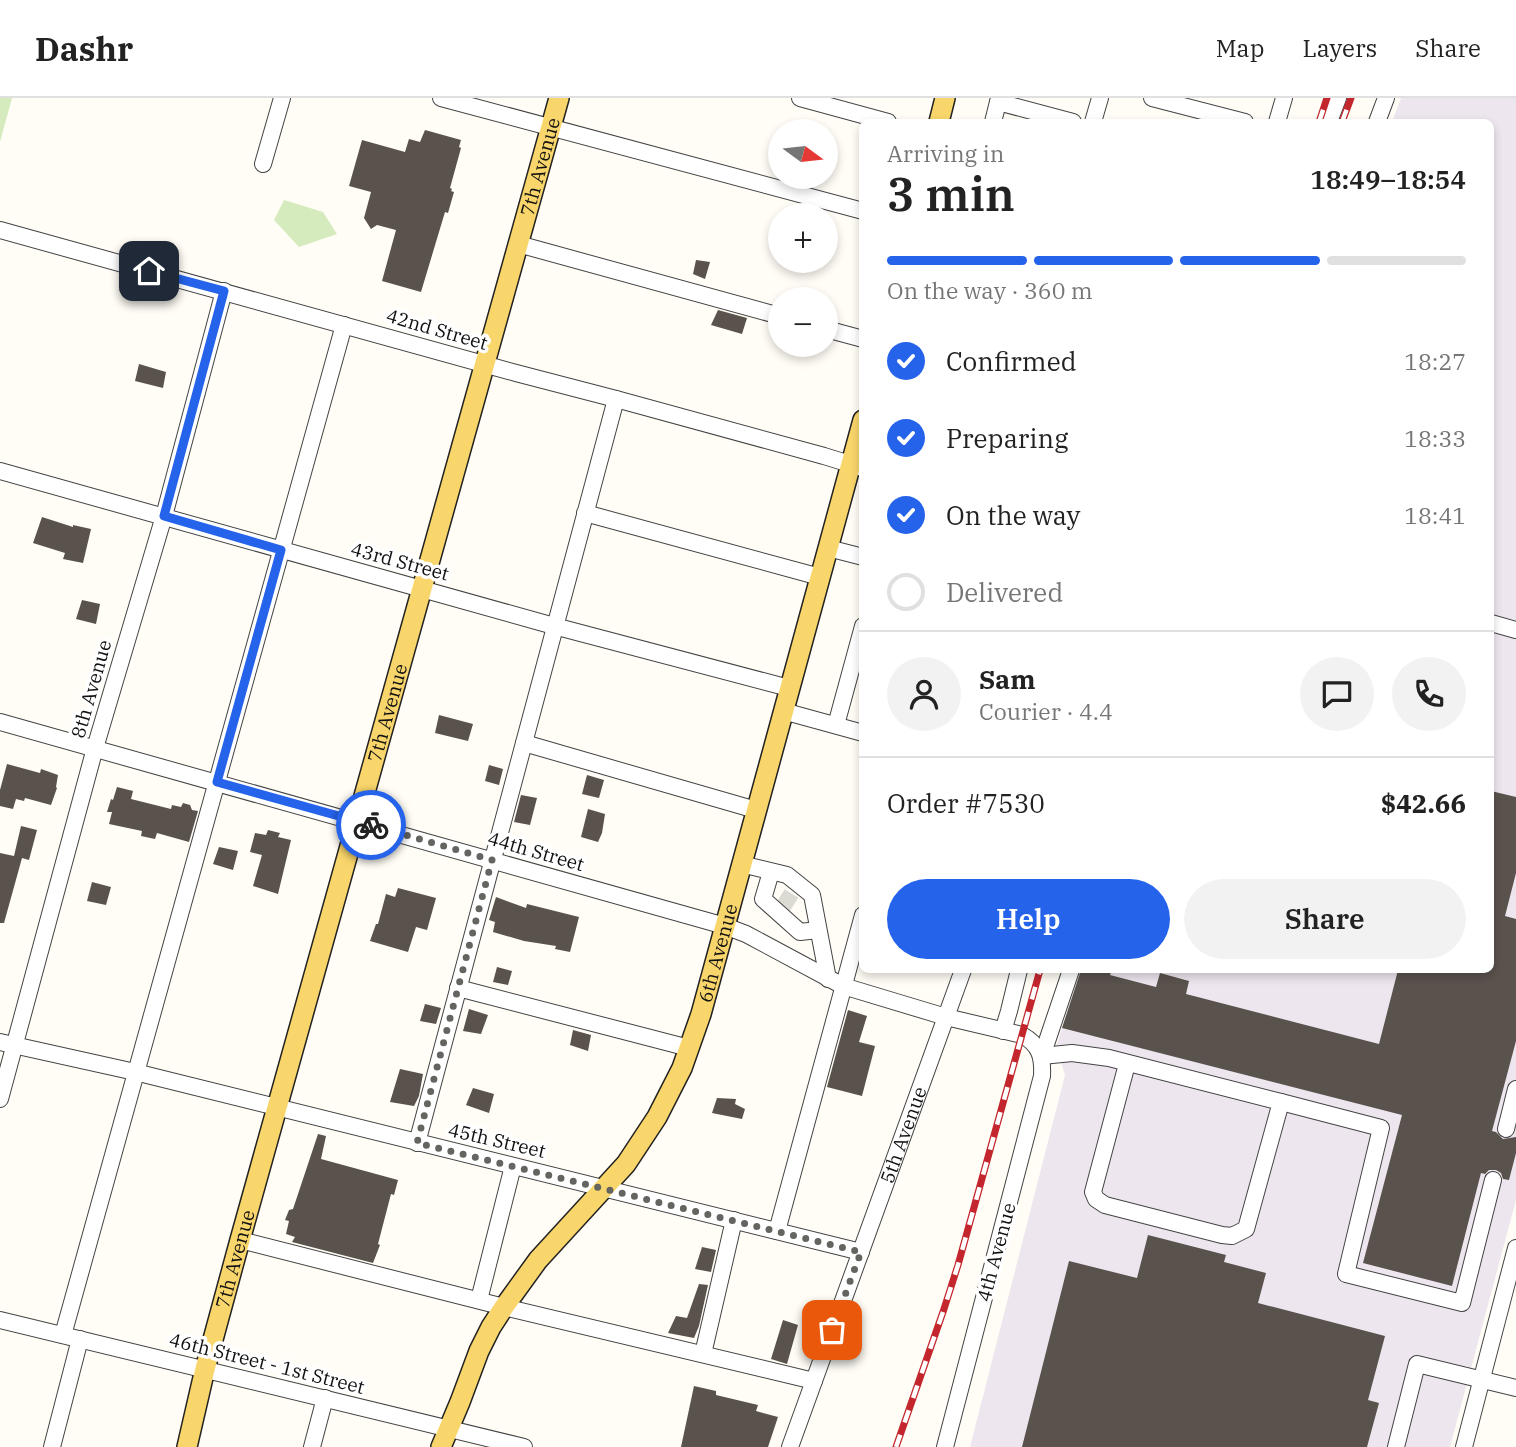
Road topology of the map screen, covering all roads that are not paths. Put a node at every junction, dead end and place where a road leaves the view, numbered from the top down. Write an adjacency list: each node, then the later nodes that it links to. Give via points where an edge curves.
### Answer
1 (282, 98): 22 (street)
2 (441, 98): 21 (street)
3 (559, 98): 21 (main road, 7th Avenue)
4 (800, 98): 12 (street)
5 (946, 98): 13 (main road)
6 (1100, 98): 16 (street)
7 (1152, 98): 17 (street)
8 (1284, 98): 18 (street)
9 (1386, 98): 20 (street)
10 (999, 100): 14 (street); 15 (street)
11 (1337, 101): 19 (street)
12 (877, 119)
13 (940, 119)
14 (994, 119)
15 (1063, 119)
16 (1094, 119)
17 (1233, 119)
18 (1278, 119)
19 (1330, 119)
20 (1378, 119)
21 (551, 128): 23 (street); 25 (main road, 7th Avenue)
22 (263, 164)
23 (859, 210)
24 (0, 230): 26 (street, 42nd Street)
25 (518, 244): 27 (street); 31 (main road, 7th Avenue)
26 (224, 291): 28 (street, 42nd Street); 36 (street, 8th Avenue)
27 (768, 313)
28 (344, 324): 31 (street, 42nd Street); 38 (street)
29 (838, 332): 30 (street)
30 (859, 338)
31 (485, 365): 32 (street, 42nd Street); 41 (main road, 7th Avenue)
32 (616, 399): 33 (street, 42nd Street); 35 (street)
33 (857, 466): 37 (main road, 6th Avenue)
34 (0, 471): 36 (street, 43rd Street)
35 (585, 513): 40 (street); 43 (street)
36 (164, 516): 38 (street, 43rd Street); 52 (street, 8th Avenue)
37 (828, 548): 39 (street); 40 (main road, 6th Avenue)
38 (281, 550): 41 (street, 43rd Street); 53 (street)
39 (859, 556)
40 (820, 577): 46 (main road, 6th Avenue)
41 (423, 589): 43 (street, 43rd Street); 55 (main road, 7th Avenue)
42 (1494, 624): 44 (street)
43 (554, 625): 46 (street, 43rd Street); 51 (street)
44 (1516, 630)
45 (859, 641): 49 (street)
46 (789, 688): 47 (main road, 6th Avenue)
47 (783, 711): 49 (street); 54 (main road, 6th Avenue)
48 (0, 722): 52 (street, 44th Street)
49 (836, 725): 50 (street)
50 (859, 732)
51 (524, 743): 54 (street); 56 (street)
52 (95, 748): 53 (street, 44th Street); 71 (street, 8th Avenue)
53 (217, 782): 55 (street, 44th Street); 75 (street)
54 (756, 810): 57 (main road, 6th Avenue)
55 (358, 821): 56 (street, 44th Street); 79 (main road, 7th Avenue)
56 (492, 860): 60 (street, 44th Street); 68 (street)
57 (741, 864): 58 (street); 60 (main road, 6th Avenue)
58 (771, 872): 61 (street, via 787,875 795,887 812,895); 62 (street, via 763,899)
59 (859, 925): 67 (street)
60 (725, 926): 63 (street, 44th Street); 72 (main road, 6th Avenue)
61 (818, 930): 62 (street); 67 (street)
62 (800, 932): 63 (street)
63 (779, 951): 67 (street, 44th Street)
64 (962, 973): 69 (street, 5th Avenue)
65 (1017, 973): 70 (street)
66 (1070, 973): 73 (street, 4th Avenue)
67 (835, 983): 69 (street, 44th Street); 86 (street)
68 (458, 988): 72 (street); 81 (street)
69 (946, 1017): 70 (street, 44th Street); 89 (street, 5th Avenue)
70 (1003, 1031): 73 (street, 44th Street, via 1022,1035)
71 (7, 1044): 75 (street, 45th Street); 77 (street, 8th Avenue)
72 (689, 1048): 84 (main road, 6th Avenue, via 642,1142)
73 (1042, 1056): 74 (street, via 1072,1053); 108 (street, 4th Avenue, via 1042,1076)
74 (1127, 1064): 78 (street); 78 (street, via 1093,1192 1096,1199 1222,1235 1246,1229)
75 (135, 1072): 79 (street, 45th Street); 93 (street)
76 (1516, 1089): 80 (street)
77 (0, 1099)
78 (1281, 1102): 83 (street, via 1381,1128 1346,1274 1462,1303)
79 (278, 1108): 81 (street, 45th Street); 87 (main road, 7th Avenue)
80 (1506, 1129)
81 (417, 1143): 82 (street, 45th Street)
82 (513, 1166): 84 (street, 45th Street); 90 (street)
83 (1493, 1180)
84 (604, 1188): 85 (street, 45th Street); 91 (main road, 6th Avenue, via 538,1260)
85 (734, 1220): 86 (street, 45th Street); 95 (street)
86 (777, 1231): 89 (street, 45th Street)
87 (240, 1240): 90 (street); 96 (main road, 7th Avenue)
88 (1516, 1248): 97 (street)
89 (861, 1252): 98 (street, 5th Avenue)
90 (479, 1300): 91 (street)
91 (504, 1307): 95 (street); 101 (main road, 6th Avenue, via 480,1351)
92 (0, 1320): 93 (street, 46th Street - 1st Street)
93 (63, 1335): 94 (street, 46th Street - 1st Street)
94 (80, 1339): 96 (street, 46th Street - 1st Street); 102 (street)
95 (703, 1354): 98 (street)
96 (205, 1369): 100 (street, 46th Street - 1st Street); 103 (main road)
97 (1482, 1379): 99 (street); 109 (street, via 1417,1364); 110 (street)
98 (814, 1381): 107 (street, 5th Avenue)
99 (1516, 1388)
100 (325, 1398): 101 (street, 46th Street - 1st Street); 104 (street)
101 (449, 1429): 105 (main road); 106 (street, 46th Street - 1st Street)
102 (51, 1447)
103 (187, 1447)
104 (312, 1447)
105 (441, 1447)
106 (524, 1447)
107 (790, 1447)
108 (945, 1447)
109 (1396, 1447)
110 (1464, 1447)

